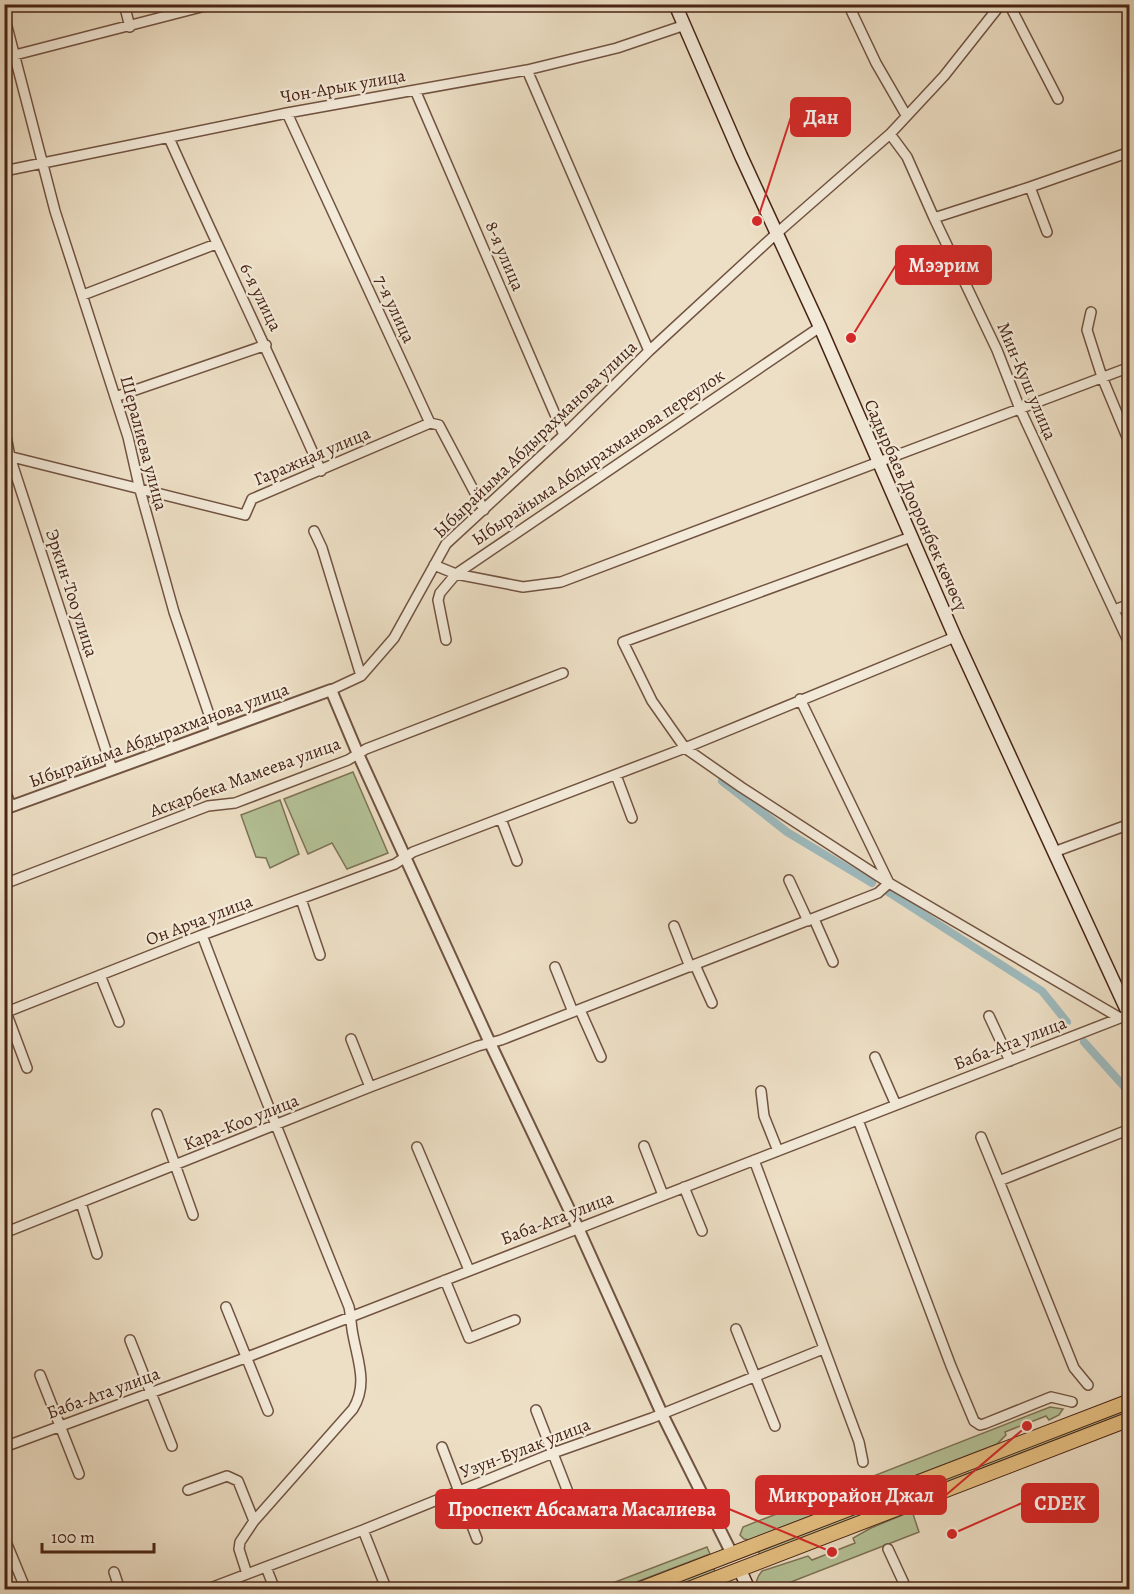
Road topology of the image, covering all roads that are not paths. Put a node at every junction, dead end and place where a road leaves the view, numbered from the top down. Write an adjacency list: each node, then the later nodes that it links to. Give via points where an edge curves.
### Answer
1 (124, 4): 9 (street)
2 (213, 4): 9 (street)
3 (675, 4): 8 (main road, Садырбаев Дооронбек көчөсү)
4 (848, 4): 15 (street)
5 (1001, 4): 15 (street, Ыбырайыма Абдырахманова улица, via 944,76)
6 (1009, 4): 13 (street)
7 (4, 15): 10 (street, Шералиева улица)
8 (685, 25): 11 (street, Чон-Арык улица, via 617,48); 24 (main road, Садырбаев Дооронбек көчөсү)
9 (130, 27): 10 (street)
10 (15, 56): 19 (street, Шералиева улица)
11 (526, 70): 12 (street, Чон-Арык улица); 30 (street)
12 (415, 90): 14 (street, Чон-Арык улица); 37 (street, 8-я улица)
13 (1058, 99)
14 (287, 113): 17 (street, Чон-Арык улица); 35 (street, 7-я улица)
15 (906, 115): 16 (street, Ыбырайыма Абдырахманова улица)
16 (890, 134): 22 (street, Мин-Куш улица, via 908,157); 24 (street, Ыбырайыма Абдырахманова улица)
17 (169, 138): 19 (street, Чон-Арык улица); 25 (street, 6-я улица)
18 (1129, 153): 21 (street)
19 (42, 162): 20 (street, Чон-Арык улица); 26 (street, Шералиева улица)
20 (4, 171)
21 (1030, 187): 22 (street); 23 (street)
22 (934, 218): 34 (street, Мин-Куш улица, via 997,350)
23 (1047, 232)
24 (777, 233): 28 (main road, Садырбаев Дооронбек көчөсү); 30 (street, Ыбырайыма Абдырахманова улица)
25 (216, 244): 26 (street); 29 (street, 6-я улица)
26 (83, 295): 33 (street, Шералиева улица)
27 (1091, 312): 32 (street, via 1087,330)
28 (820, 327): 40 (main road, Садырбаев Дооронбек көчөсү); 47 (street, Ыбырайыма Абдырахманова переулок)
29 (266, 345): 33 (street); 41 (street, 6-я улица)
30 (649, 351): 37 (street, Ыбырайыма Абдырахманова улица)
31 (1130, 367): 32 (street)
32 (1102, 377): 34 (street); 38 (street)
33 (116, 397): 42 (street, Шералиева улица)
34 (1020, 409): 40 (street); 49 (street, Мин-Куш улица)
35 (430, 423): 41 (street, Гаражная улица); 43 (street, 7-я улица, via 439,425)
36 (4, 426): 39 (street, Эркин-Тоо улица)
37 (564, 435): 43 (street, Ыбырайыма Абдырахманова улица)
38 (1129, 442)
39 (7, 456): 42 (street, Гаражная улица); 60 (street, Эркин-Тоо улица)
40 (878, 463): 45 (main road, Садырбаев Дооронбек көчөсү); 47 (street, via 561,582 523,587)
41 (321, 471): 42 (street, Гаражная улица, via 252,499 245,515)
42 (140, 490): 57 (street, Шералиева улица, via 174,612)
43 (484, 510): 46 (street, Ыбырайыма Абдырахманова улица, via 447,544)
44 (314, 531): 54 (street)
45 (911, 537): 50 (main road, Садырбаев Дооронбек көчөсү); 58 (street, via 623,642 652,701)
46 (434, 565): 47 (street); 54 (street, Ыбырайыма Абдырахманова улица, via 397,633)
47 (456, 574): 51 (street, Ыбырайыма Абдырахманова переулок, via 438,600)
48 (1130, 604): 49 (street)
49 (1114, 610): 52 (street, Мин-Куш улица)
50 (955, 637): 56 (street, Он Арча улица); 67 (main road, Садырбаев Дооронбек көчөсү)
51 (446, 640)
52 (1130, 645)
53 (563, 673): 59 (street, Аскарбека Мамеева улица)
54 (360, 676): 55 (street, Ыбырайыма Абдырахманова улица)
55 (331, 690): 57 (street, Ыбырайыма Абдырахманова улица); 59 (street)
56 (800, 699): 58 (street, Он Арча улица); 71 (street)
57 (215, 732): 60 (street, Ыбырайыма Абдырахманова улица)
58 (685, 748): 61 (street, Он Арча улица); 71 (street)
59 (358, 754): 68 (street); 72 (street, Аскарбека Мамеева улица, via 235,803 207,806)
60 (112, 770): 63 (street, Ыбырайыма Абдырахманова улица)
61 (616, 775): 64 (street); 65 (street, Он Арча улица)
62 (4, 788): 63 (street)
63 (8, 808)
64 (632, 818)
65 (501, 819): 68 (street, Он Арча улица); 69 (street)
66 (1130, 824): 67 (street)
67 (1054, 852): 86 (main road, Садырбаев Дооронбек көчөсү)
68 (405, 858): 73 (street, Он Арча улица); 89 (street)
69 (517, 861)
70 (789, 880): 74 (street)
71 (889, 883): 74 (street, Кара-Коо улица, via 878,893); 86 (street)
72 (4, 884)
73 (301, 899): 76 (street, Он Арча улица); 77 (street)
74 (811, 920): 78 (street); 79 (street, Кара-Коо улица)
75 (674, 926): 79 (street)
76 (202, 935): 81 (street, Он Арча улица); 99 (street)
77 (320, 955)
78 (833, 962)
79 (693, 966): 82 (street); 83 (street, Кара-Коо улица)
80 (555, 967): 83 (street)
81 (100, 975): 84 (street, Он Арча улица); 87 (street)
82 (712, 1003)
83 (577, 1011): 89 (street, Кара-Коо улица); 90 (street)
84 (5, 1013): 93 (street)
85 (989, 1016): 92 (street)
86 (1126, 1017): 92 (street, Баба-Ата улица)
87 (119, 1022)
88 (351, 1040): 94 (street)
89 (490, 1043): 94 (street, Кара-Коо улица); 112 (street)
90 (601, 1057)
91 (875, 1057): 96 (street)
92 (1010, 1061): 96 (street, Баба-Ата улица)
93 (27, 1068)
94 (370, 1087): 99 (street, Кара-Коо улица)
95 (761, 1091): 104 (street, via 764,1116)
96 (896, 1105): 98 (street, Баба-Ата улица)
97 (157, 1114): 106 (street)
98 (858, 1120): 104 (street, Баба-Ата улица); 130 (street, via 976,1424 1051,1397)
99 (277, 1125): 106 (street, Кара-Коо улица); 119 (street)
100 (1130, 1129): 107 (street)
101 (981, 1137): 107 (street)
102 (644, 1146): 109 (street)
103 (417, 1147): 116 (street)
104 (778, 1151): 105 (street, Баба-Ата улица)
105 (754, 1160): 108 (street, Баба-Ата улица); 123 (street)
106 (176, 1165): 110 (street, Кара-Коо улица); 111 (street)
107 (999, 1181): 127 (street, via 1074,1368)
108 (684, 1187): 109 (street, Баба-Ата улица); 113 (street)
109 (663, 1195): 112 (street, Баба-Ата улица)
110 (81, 1203): 114 (street, Кара-Коо улица); 115 (street)
111 (193, 1215)
112 (578, 1228): 116 (street, Баба-Ата улица); 133 (street)
113 (702, 1231)
114 (4, 1233)
115 (97, 1254)
116 (469, 1270): 117 (street, Баба-Ата улица)
117 (445, 1280): 119 (street, Баба-Ата улица); 120 (street, via 469,1338)
118 (226, 1307): 124 (street)
119 (351, 1317): 124 (street, Баба-Ата улица); 146 (street, via 362,1372 359,1400)
120 (515, 1320)
121 (736, 1329): 126 (street)
122 (130, 1340): 128 (street)
123 (823, 1349): 126 (street, Узун-Булак улица); 141 (street)
124 (245, 1358): 128 (street, Баба-Ата улица); 132 (street)
125 (40, 1375): 136 (street)
126 (756, 1376): 133 (street, Узун-Булак улица); 135 (street)
127 (1088, 1385)
128 (151, 1393): 136 (street, Баба-Ата улица); 137 (street)
129 (1130, 1401): 151 (main road)
130 (1072, 1402)
131 (536, 1410): 140 (street)
132 (268, 1411)
133 (662, 1414): 140 (street, Узун-Булак улица); 151 (street)
134 (1130, 1419): 154 (main road)
135 (775, 1426)
136 (59, 1427): 138 (street, Баба-Ата улица); 142 (street)
137 (172, 1446)
138 (4, 1447)
139 (442, 1447): 144 (street)
140 (553, 1453): 144 (street, Узун-Булак улица); 145 (street)
141 (863, 1462)
142 (79, 1474)
143 (188, 1490): 146 (street, via 227,1476 238,1481)
144 (460, 1491): 147 (street, Узун-Булак улица); 149 (street)
145 (573, 1505)
146 (254, 1521): 156 (street, via 239,1549)
147 (363, 1530): 153 (street, Узун-Булак улица); 157 (street)
148 (4, 1537): 152 (street)
149 (477, 1539)
150 (888, 1549): 165 (street)
151 (732, 1554): 154 (main road); 162 (main road)
152 (9, 1562): 158 (street)
153 (266, 1567): 156 (street, Узун-Булак улица); 161 (street)
154 (740, 1569): 163 (main road); 164 (main road)
155 (114, 1572): 159 (street)
156 (247, 1574): 160 (street, Узун-Булак улица)
157 (386, 1588)
158 (26, 1590)
159 (120, 1590)
160 (206, 1590)
161 (275, 1590)
162 (638, 1590)
163 (686, 1590)
164 (749, 1590)
165 (907, 1590)

